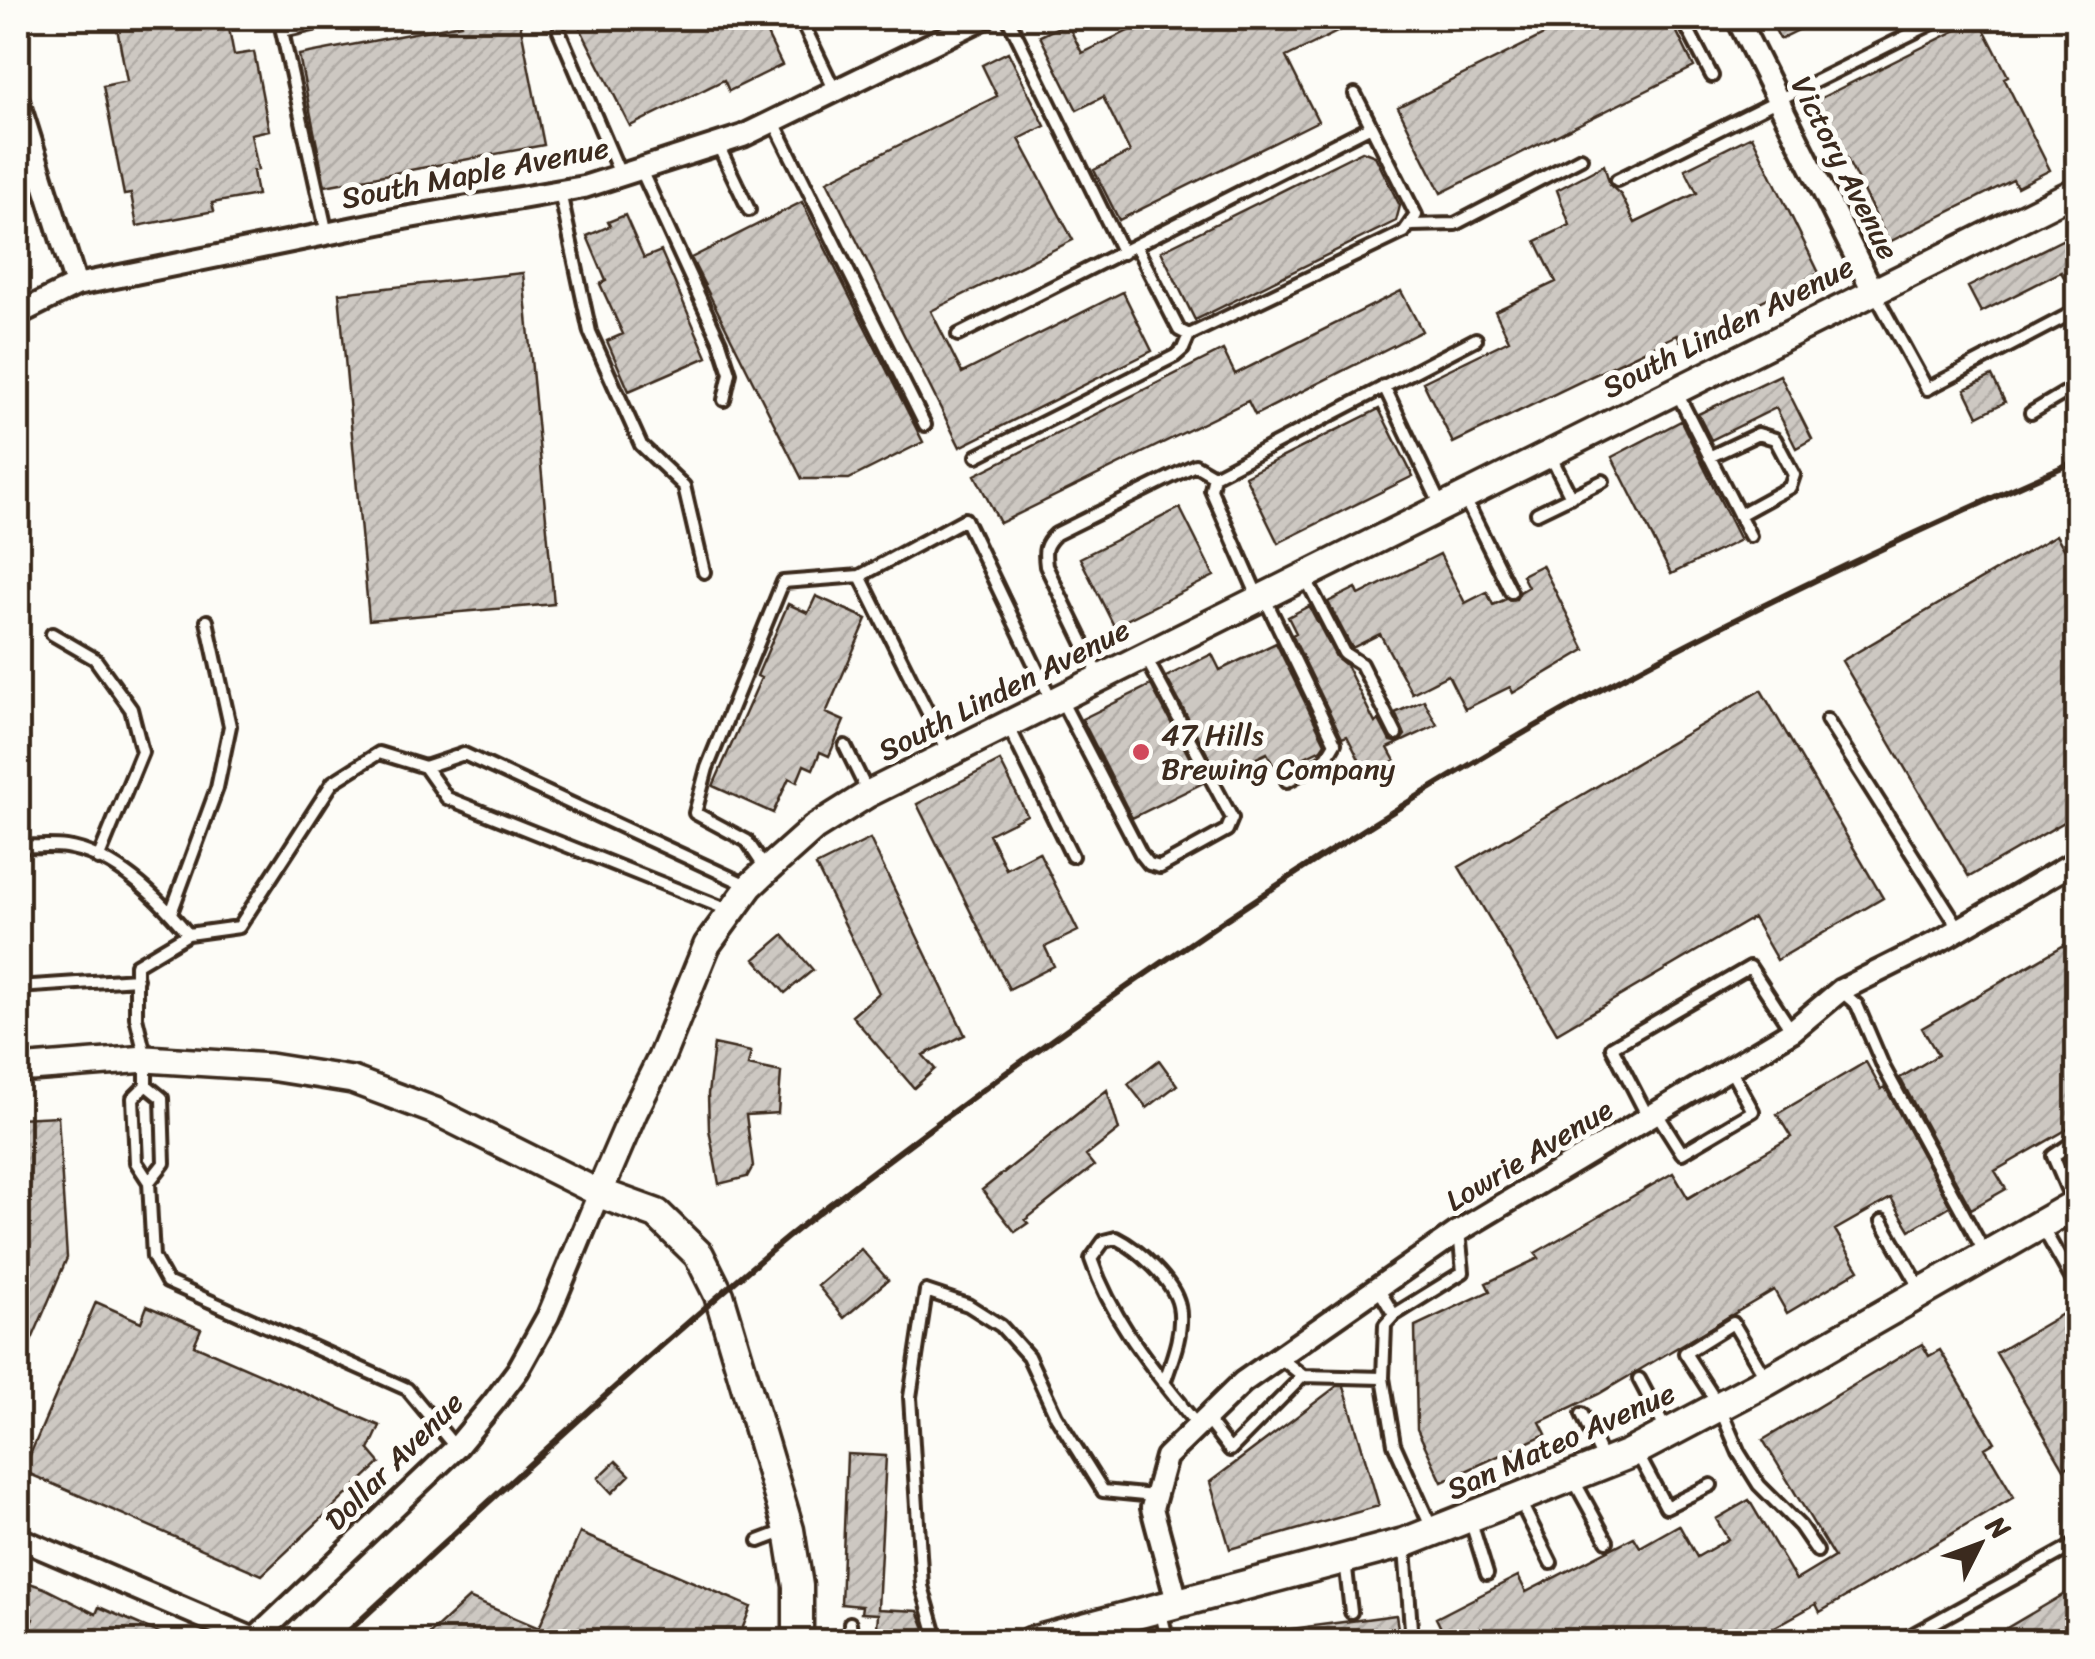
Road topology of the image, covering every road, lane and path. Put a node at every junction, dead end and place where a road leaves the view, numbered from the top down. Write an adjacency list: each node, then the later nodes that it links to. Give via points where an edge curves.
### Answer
1 (340, 18): 27 (lane, via 282,31)
2 (800, 18): 13 (lane)
3 (984, 18): 13 (street, South Maple Avenue)
4 (1008, 18): 29 (lane)
5 (1472, 18): 6 (lane)
6 (1498, 18)
7 (1706, 18): 10 (lane)
8 (1737, 18): 16 (street, Victory Avenue)
9 (1937, 21): 16 (lane)
10 (1684, 22): 12 (lane)
11 (560, 31): 21 (lane)
12 (1712, 76)
13 (836, 92): 17 (street, South Maple Avenue)
14 (1355, 94): 18 (lane)
15 (18, 101): 30 (street)
16 (1778, 101): 22 (lane); 31 (street, Victory Avenue)
17 (774, 122): 19 (street, South Maple Avenue); 42 (lane)
18 (1371, 126): 26 (lane, via 1416,215); 28 (lane)
19 (718, 144): 21 (street, South Maple Avenue); 25 (lane)
20 (1581, 158): 26 (lane, via 1456,224)
21 (630, 172): 24 (street, South Maple Avenue); 40 (lane, via 720,342 730,373)
22 (1617, 180)
23 (2078, 190): 31 (street, South Linden Avenue)
24 (560, 191): 27 (street, South Maple Avenue); 53 (lane, via 590,332 641,446 684,486)
25 (749, 210)
26 (1412, 225): 35 (lane)
27 (327, 234): 30 (street, South Maple Avenue)
28 (1136, 246): 29 (lane); 35 (lane, via 1180,330)
29 (1123, 253): 34 (lane)
30 (76, 285): 33 (street, South Maple Avenue)
31 (1874, 291): 32 (lane, via 1927,389); 39 (street, South Linden Avenue)
32 (2078, 310)
33 (18, 314)
34 (958, 335)
35 (1189, 335): 44 (lane, via 1175,356)
36 (1476, 339): 38 (lane)
37 (2078, 385): 41 (lane)
38 (1384, 386): 46 (lane); 49 (lane)
39 (1675, 390): 43 (street, South Linden Avenue); 45 (lane)
40 (724, 400)
41 (2031, 413)
42 (925, 425)
43 (1549, 453): 48 (lane); 49 (street, South Linden Avenue)
44 (977, 456)
45 (1710, 457): 51 (lane); 51 (lane, via 1758,434 1775,438 1794,475 1790,488)
46 (1214, 476): 57 (lane, via 1211,490); 61 (lane, via 1195,465 1048,541 1046,566)
47 (1603, 481): 48 (lane)
48 (1570, 497): 50 (lane)
49 (1453, 501): 55 (street, South Linden Avenue); 56 (lane)
50 (1537, 513)
51 (1740, 516): 52 (lane)
52 (1750, 536)
53 (704, 572)
54 (860, 576): 62 (lane, via 965,518); 67 (lane); 75 (lane, via 783,582 707,768 695,813 747,841)
55 (1304, 576): 57 (street, South Linden Avenue); 65 (lane)
56 (1511, 592)
57 (1261, 597): 60 (street, South Linden Avenue); 69 (lane, via 1335,743 1325,760)
58 (207, 621): 77 (lane, via 230,726 217,788)
59 (52, 634): 73 (lane, via 95,659 131,708 142,752)
60 (1145, 656): 61 (street, South Linden Avenue); 62 (lane, via 1232,818 1227,830 1160,866 1141,854)
61 (1100, 678): 62 (street, South Linden Avenue)
62 (1056, 700): 64 (street, South Linden Avenue)
63 (1827, 720): 78 (lane)
64 (1008, 724): 67 (street, South Linden Avenue); 72 (lane)
65 (1396, 734)
66 (844, 746): 70 (lane)
67 (948, 754): 70 (street, South Linden Avenue)
68 (425, 767): 75 (lane, via 464,754); 76 (lane, via 447,798); 79 (lane, via 379,753 334,782 238,927)
69 (1287, 781)
70 (868, 794): 75 (street, South Linden Avenue, via 814,828)
71 (18, 846): 73 (lane, via 68,848)
72 (1072, 856)
73 (98, 859): 77 (lane)
74 (2078, 860): 78 (street, Lowrie Avenue)
75 (758, 878): 76 (street, South Linden Avenue)
76 (732, 911): 90 (street, South Linden Avenue, via 708,945)
77 (171, 913): 79 (lane)
78 (1960, 929): 82 (street, Lowrie Avenue)
79 (188, 934): 80 (lane, via 136,965)
80 (136, 979): 81 (lane); 86 (lane)
81 (18, 987)
82 (1840, 990): 83 (street, Lowrie Avenue); 95 (lane, via 1857,1005)
83 (1792, 1030): 84 (street, Lowrie Avenue); 87 (lane, via 1750,967 1612,1047)
84 (1730, 1068): 87 (street, Lowrie Avenue); 87 (lane, via 1754,1111 1682,1153)
85 (18, 1069): 86 (street)
86 (146, 1072): 89 (lane, via 133,1098 136,1162); 89 (lane, via 162,1098 164,1162); 90 (street, via 270,1067 352,1080 435,1111)
87 (1652, 1115): 94 (street, Lowrie Avenue)
88 (2078, 1140): 91 (lane, via 2053,1156)
89 (149, 1182): 110 (lane, via 153,1257 167,1282 407,1389)
90 (600, 1194): 110 (street, Dollar Avenue, via 518,1370); 118 (main road, via 657,1214 699,1256 720,1295)
91 (2076, 1204): 93 (main road, San Mateo Avenue)
92 (1882, 1222): 98 (lane)
93 (2040, 1225): 95 (main road, San Mateo Avenue); 97 (lane)
94 (1459, 1232): 96 (street, Lowrie Avenue); 99 (lane, via 1463,1272)
95 (1986, 1256): 98 (main road, San Mateo Avenue)
96 (1378, 1288): 99 (lane); 100 (street, Lowrie Avenue)
97 (2078, 1290)
98 (1922, 1292): 104 (main road, San Mateo Avenue)
99 (1394, 1314): 102 (lane, via 1385,1324)
100 (1279, 1357): 101 (lane); 108 (street, Lowrie Avenue)
101 (1302, 1376): 102 (lane); 108 (lane, via 1230,1450)
102 (1384, 1378): 119 (lane, via 1394,1444)
103 (1639, 1379): 109 (lane)
104 (1767, 1381): 106 (main road, San Mateo Avenue); 106 (lane, via 1733,1324 1685,1354)
105 (1164, 1383): 105 (lane, via 1104,1295 1091,1258 1104,1241 1116,1238 1136,1248 1180,1304 1177,1345); 108 (lane)
106 (1719, 1406): 109 (main road, San Mateo Avenue); 125 (lane, via 1760,1484)
107 (1582, 1414): 112 (lane)
108 (1202, 1422): 115 (street, Lowrie Avenue, via 1166,1458)
109 (1668, 1433): 111 (main road, San Mateo Avenue)
110 (456, 1448): 133 (street, Dollar Avenue)
111 (1636, 1450): 112 (main road, San Mateo Avenue); 114 (lane, via 1666,1506)
112 (1604, 1463): 113 (main road, San Mateo Avenue)
113 (1572, 1476): 116 (main road, San Mateo Avenue); 122 (lane)
114 (1711, 1486)
115 (1155, 1496): 129 (street, Lowrie Avenue); 132 (lane, via 1102,1490 1028,1356 1001,1326 968,1305 926,1291 910,1397 922,1586)
116 (1518, 1498): 117 (main road, San Mateo Avenue); 127 (lane)
117 (1470, 1518): 119 (main road, San Mateo Avenue); 128 (lane)
118 (789, 1530): 121 (lane); 134 (main road)
119 (1434, 1532): 123 (main road, San Mateo Avenue)
120 (18, 1538): 133 (street)
121 (759, 1541)
122 (1607, 1541)
123 (1404, 1542): 126 (main road, San Mateo Avenue); 139 (lane)
124 (2078, 1543): 140 (lane)
125 (1817, 1552)
126 (1345, 1559): 129 (main road, San Mateo Avenue); 130 (lane)
127 (1551, 1563)
128 (1486, 1574)
129 (1169, 1607): 137 (main road, San Mateo Avenue); 138 (lane)
130 (1352, 1612)
131 (850, 1623): 135 (lane)
132 (939, 1637): 136 (lane)
133 (253, 1640)
134 (798, 1642)
135 (852, 1642)
136 (920, 1642)
137 (1031, 1642)
138 (1168, 1642)
139 (1412, 1642)
140 (1900, 1642)

